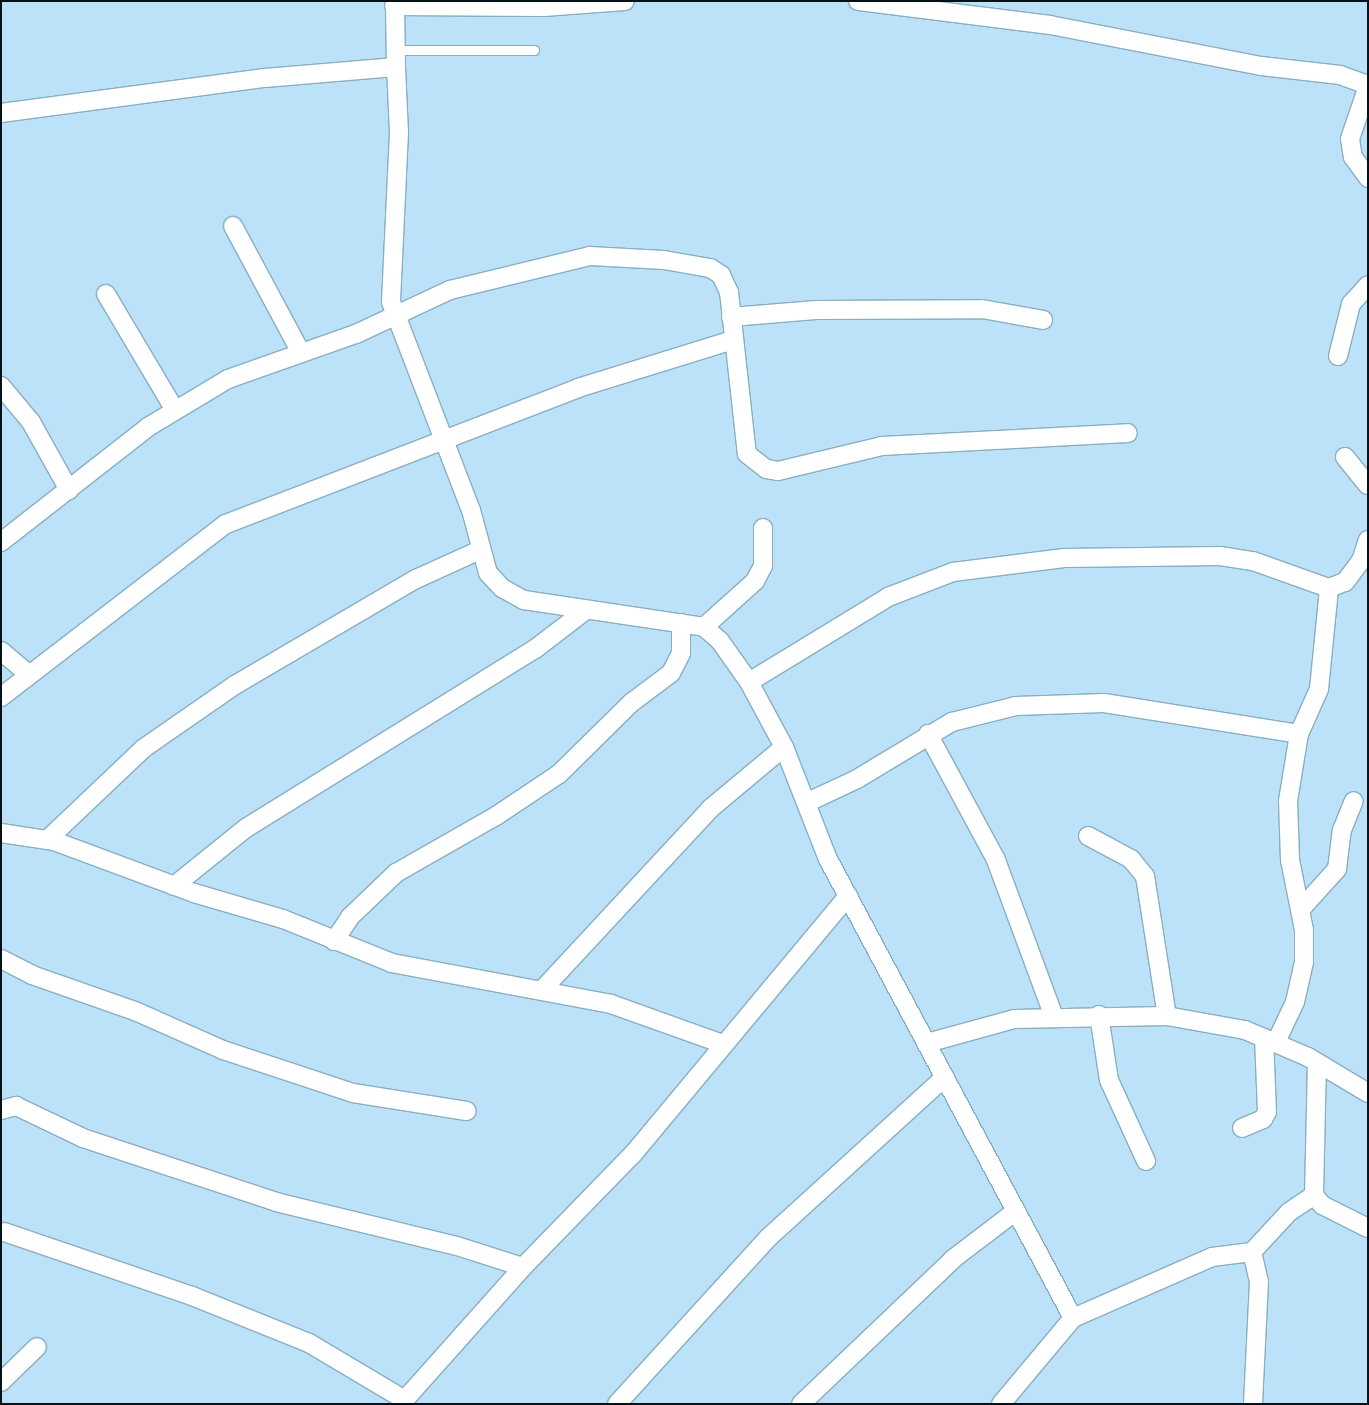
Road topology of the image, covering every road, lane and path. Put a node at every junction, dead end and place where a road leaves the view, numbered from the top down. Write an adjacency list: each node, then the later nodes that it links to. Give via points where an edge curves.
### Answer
1 (625, 1): 3 (street, via 544,7)
2 (858, 1): 4 (street)
3 (395, 4): 6 (street)
4 (996, 9): 7 (street, via 1261,66 1340,75)
5 (534, 50): 6 (lane)
6 (396, 59): 8 (street); 13 (street, via 399,132 390,259)
7 (1368, 85): 9 (street, via 1350,139 1352,157)
8 (1, 112)
9 (1368, 178)
10 (233, 226): 17 (street)
11 (1368, 285): 18 (street, via 1351,304)
12 (106, 294): 20 (street)
13 (394, 315): 14 (street, via 491,277 590,256 664,260 710,268 726,283); 17 (street, via 356,334); 22 (street)
14 (731, 318): 15 (street, via 816,310 982,309); 16 (street)
15 (1044, 320)
16 (732, 340): 21 (street, via 747,454 766,469 778,471 882,446); 22 (street, via 641,365)
17 (300, 351): 20 (street, via 228,379)
18 (1338, 356)
19 (1, 386): 25 (street, via 31,422)
20 (175, 410): 25 (street)
21 (1128, 433)
22 (446, 442): 29 (street, via 471,510); 35 (street, via 226,524)
23 (1345, 457): 24 (street)
24 (1368, 485)
25 (68, 490): 28 (street)
26 (764, 528): 33 (street, via 763,566 755,581)
27 (1368, 540): 30 (street, via 1361,561 1346,582)
28 (1, 542)
29 (480, 550): 31 (street, via 488,573 508,593); 45 (street, via 416,579 235,685 144,748)
30 (1329, 588): 36 (street, via 1253,561 1220,556 1064,558 979,566 901,590); 39 (street, via 1318,688)
31 (586, 610): 32 (street); 46 (street, via 535,649 246,828)
32 (681, 622): 33 (street); 49 (street, via 681,653 671,673 631,703 559,774 496,816 396,873 350,918)
33 (704, 627): 36 (street)
34 (1, 651): 35 (street)
35 (28, 673): 37 (street)
36 (749, 682): 40 (street)
37 (1, 697)
38 (928, 734): 39 (street, via 991,710 1075,702); 42 (street, via 886,763); 54 (street, via 996,860)
39 (1299, 734): 48 (street, via 1288,801 1292,877)
40 (784, 747): 42 (street); 51 (street, via 711,808)
41 (1354, 801): 48 (street, via 1342,830 1337,869)
42 (808, 802): 47 (street, via 828,859)
43 (1, 833): 45 (street)
44 (1088, 836): 53 (street, via 1131,859 1145,876)
45 (48, 839): 46 (street)
46 (174, 886): 49 (street, via 283,919)
47 (848, 896): 56 (street); 57 (street)
48 (1301, 909): 55 (street, via 1304,962 1295,1002)
49 (334, 941): 51 (street, via 392,963)
50 (1, 959): 62 (street, via 32,975 135,1011 223,1050 353,1093)
51 (542, 990): 57 (street, via 642,1012)
52 (1099, 1014): 53 (street); 54 (street); 64 (street, via 1109,1080)
53 (1167, 1016): 55 (street)
54 (1054, 1017): 56 (street, via 982,1026)
55 (1270, 1040): 58 (street); 63 (street, via 1267,1112 1264,1119)
56 (927, 1043): 59 (street)
57 (723, 1044): 70 (street, via 633,1154)
58 (1318, 1063): 60 (street); 65 (street)
59 (945, 1077): 66 (street); 75 (street, via 768,1238)
60 (1368, 1093)
61 (1, 1110): 70 (street, via 16,1106 83,1138 276,1202)
62 (467, 1111)
63 (1242, 1128)
64 (1146, 1161)
65 (1314, 1195): 67 (street, via 1322,1205); 69 (street, via 1289,1212)
66 (1016, 1211): 71 (street); 76 (street, via 953,1259)
67 (1368, 1228)
68 (4, 1232): 74 (street, via 192,1296 308,1343)
69 (1252, 1252): 71 (street, via 1212,1257); 78 (street, via 1259,1282)
70 (523, 1267): 74 (street)
71 (1073, 1318): 77 (street)
72 (37, 1347): 73 (street)
73 (1, 1382)
74 (403, 1402)
75 (617, 1404)
76 (800, 1404)
77 (1001, 1404)
78 (1253, 1404)

